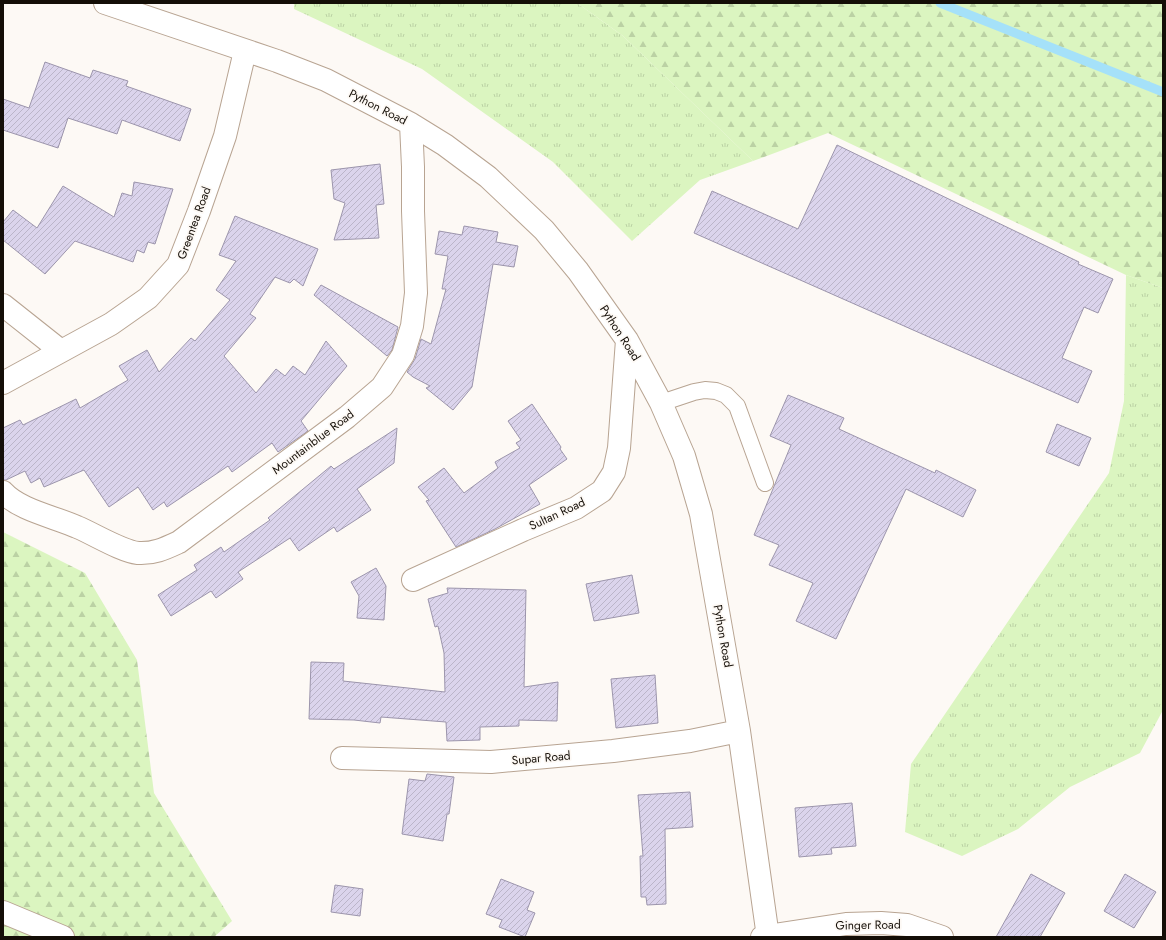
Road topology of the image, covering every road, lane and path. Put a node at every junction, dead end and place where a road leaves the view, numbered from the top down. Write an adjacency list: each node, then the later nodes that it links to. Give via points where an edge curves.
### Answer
1 (105, 3): 2 (street, Python Road)
2 (246, 50): 3 (street, Python Road, via 326,80); 6 (street, Greentea Road, via 225,136 178,265 148,298 111,324)
3 (411, 124): 5 (street, Python Road, via 488,177 544,230 578,271); 10 (street, Mountainblue Road, via 416,293 412,326 403,355 382,387 347,417 179,542 156,552 137,553 116,546 35,511 8,498)
4 (3, 305): 6 (street)
5 (627, 340): 8 (street, Python Road); 11 (street, Sultan Road, via 620,448 614,472 602,491 576,508)
6 (61, 352): 7 (street, Greentea Road)
7 (5, 382)
8 (661, 403): 9 (lane, via 705,390 726,395 737,406); 12 (street, Python Road, via 684,456 701,514)
9 (765, 483)
10 (3, 492)
11 (413, 580)
12 (739, 731): 13 (street, Supar Road, via 690,741 613,751 491,762); 16 (street, Python Road)
13 (342, 758)
14 (3, 912): 15 (street)
15 (62, 937)
16 (766, 937): 17 (street, Ginger Road, via 846,924 881,923 907,925)
17 (942, 937)

